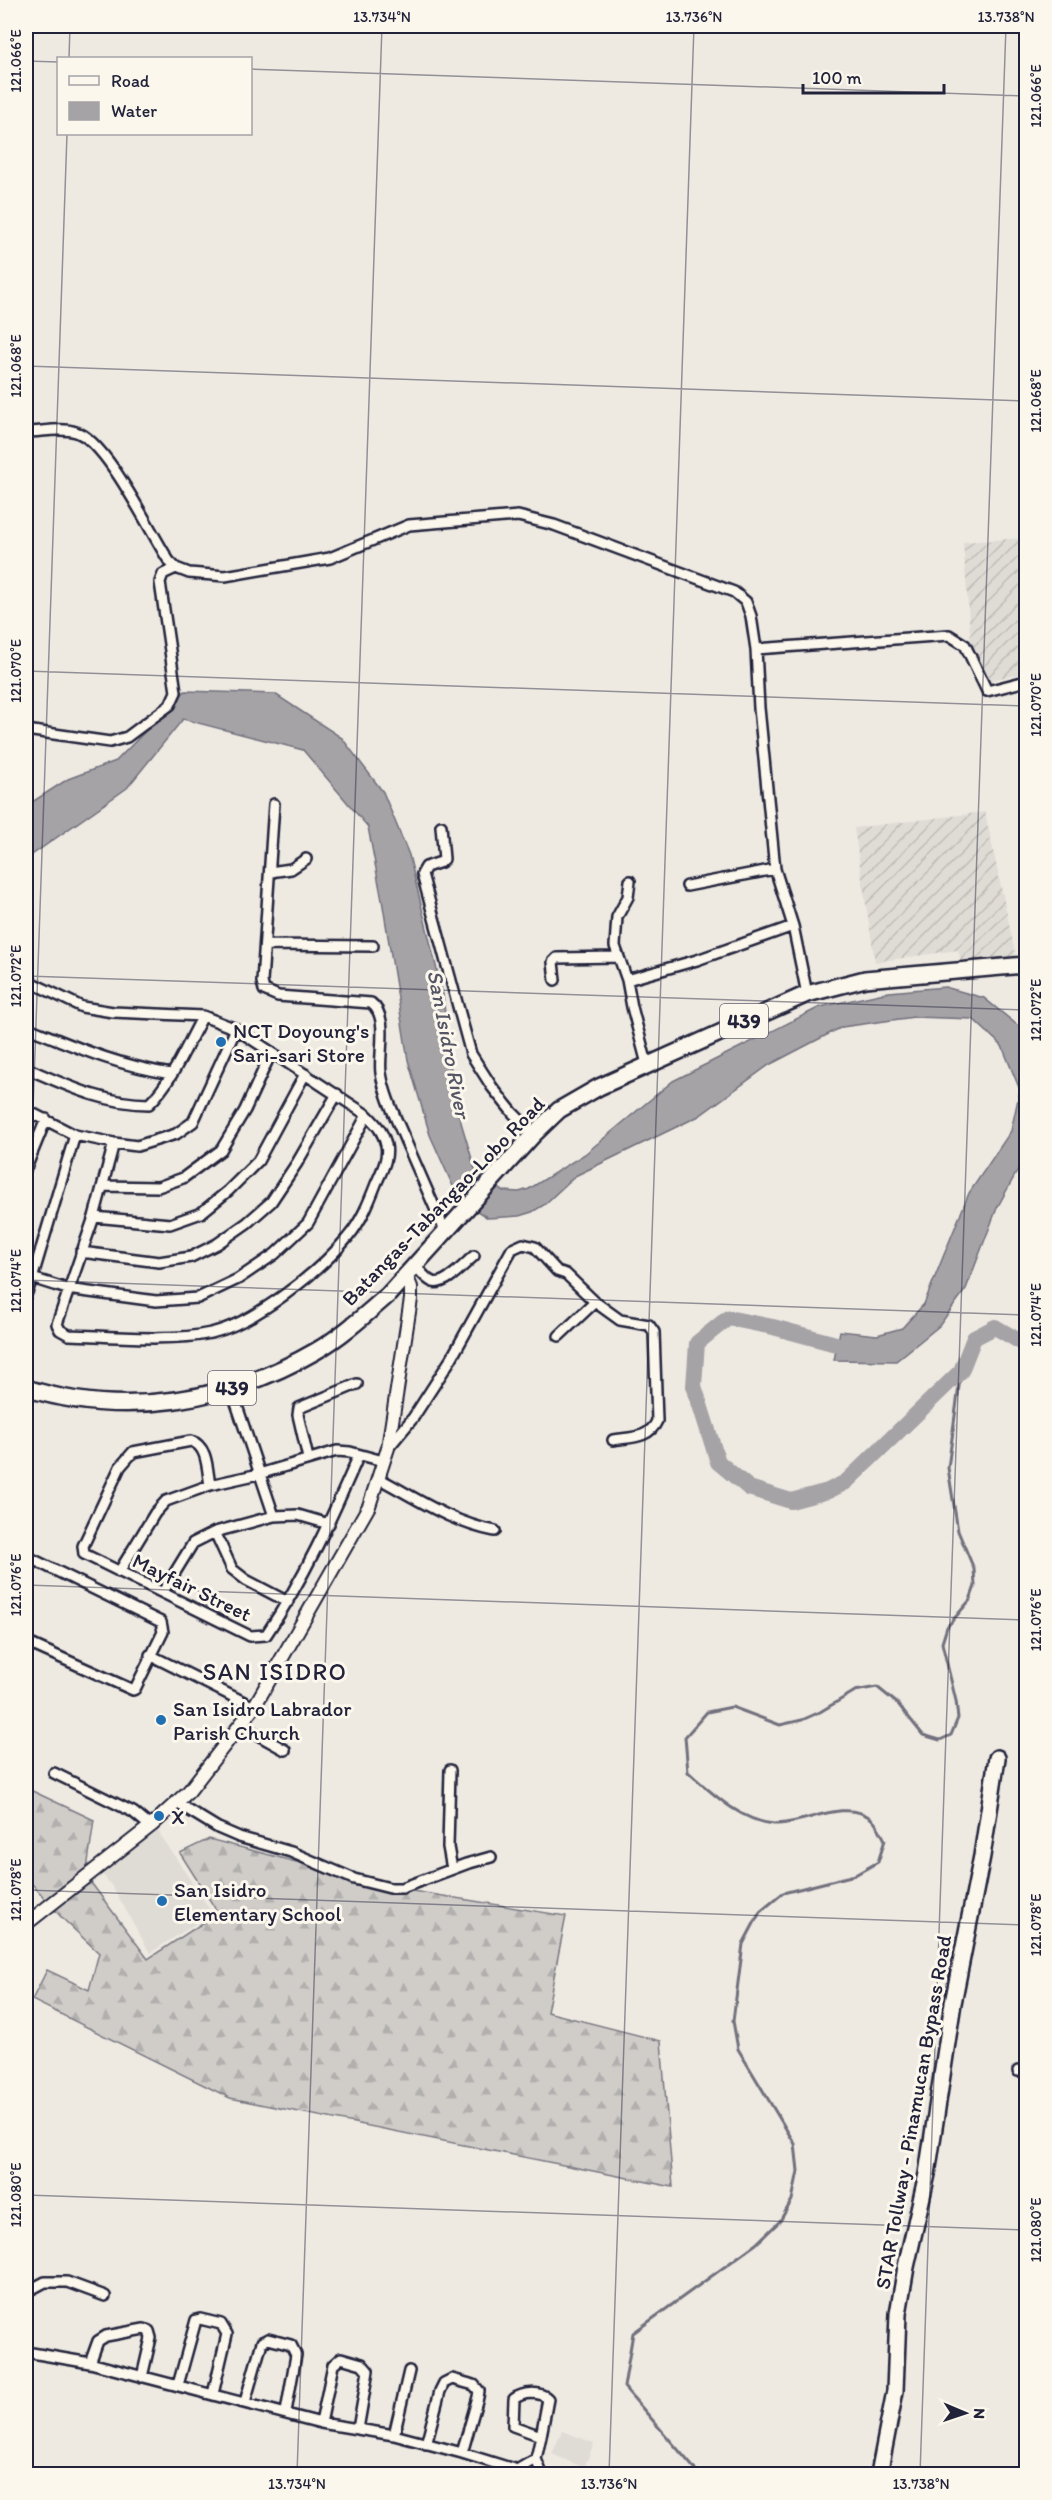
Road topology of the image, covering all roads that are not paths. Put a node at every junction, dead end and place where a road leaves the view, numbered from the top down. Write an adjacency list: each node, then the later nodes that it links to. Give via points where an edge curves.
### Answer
1 (26, 432): 2 (street, via 66,430 90,438)
2 (176, 568): 3 (street, via 225,576 330,558 409,525 518,516 554,525 734,592 746,602); 5 (street, via 163,574 160,582 176,692 170,705 123,740 110,742)
3 (756, 649): 4 (street, via 949,635 965,645 987,691); 9 (street)
4 (1026, 681)
5 (26, 730)
6 (274, 804): 10 (street)
7 (441, 826): 34 (street, via 444,859 426,867 422,874 471,1054 492,1087)
8 (306, 859): 10 (street, via 291,869)
9 (775, 869): 12 (street); 13 (street)
10 (270, 873): 14 (street)
11 (630, 881): 16 (street, via 628,897 615,926)
12 (687, 886)
13 (793, 926): 20 (street); 21 (street)
14 (265, 945): 15 (street); 41 (street, via 262,982 267,992 371,1003 376,1007 387,1099)
15 (373, 946)
16 (618, 957): 19 (street, via 557,958 553,962); 20 (street)
17 (1026, 965): 21 (main road, Batangas-Tabangao-Lobo Road / 439, via 865,979)
18 (26, 980): 22 (street, via 82,1007)
19 (555, 980)
20 (627, 980): 26 (street)
21 (807, 994): 26 (main road, Batangas-Tabangao-Lobo Road / 439)
22 (203, 1016): 24 (street); 28 (street)
23 (26, 1027): 28 (street, via 108,1060)
24 (236, 1029): 25 (street); 36 (street, via 193,1122 156,1142 137,1146)
25 (271, 1053): 29 (street); 39 (street, via 245,1110 220,1150 183,1178 158,1187)
26 (647, 1064): 34 (main road, Batangas-Tabangao-Lobo Road / 439, via 560,1110)
27 (26, 1068): 28 (street, via 88,1095 132,1104 149,1104)
28 (171, 1074)
29 (305, 1074): 30 (street); 40 (street, via 258,1161 201,1213 170,1224)
30 (337, 1094): 32 (street); 42 (street, via 271,1202 216,1244 191,1257 159,1262)
31 (26, 1110): 33 (street)
32 (367, 1115): 46 (street, via 308,1223 275,1254 238,1279 198,1298 156,1301); 46 (street, via 381,1130 386,1160 369,1202 349,1236 307,1279 243,1321 211,1333 165,1337 69,1335 57,1324)
33 (46, 1119): 35 (street); 37 (street)
34 (534, 1134): 41 (main road, Batangas-Tabangao-Lobo Road / 439)
35 (75, 1135): 36 (street); 45 (street)
36 (114, 1143): 39 (street)
37 (28, 1155): 38 (street)
38 (26, 1168)
39 (103, 1186): 40 (street)
40 (94, 1217): 42 (street)
41 (445, 1231): 44 (main road, Batangas-Tabangao-Lobo Road / 439)
42 (81, 1252): 46 (street)
43 (474, 1256): 44 (street, via 437,1283)
44 (410, 1270): 52 (main road, Batangas-Tabangao-Lobo Road / 439, via 367,1313 317,1350 280,1370); 54 (street, via 411,1299)
45 (29, 1277): 46 (street); 47 (street)
46 (67, 1289)
47 (26, 1295)
48 (595, 1302): 49 (street); 53 (street, via 620,1320 649,1325 654,1332 654,1429 644,1435); 54 (street, via 535,1247 514,1246 451,1359 413,1418)
49 (559, 1336)
50 (357, 1384): 56 (street, via 299,1408 297,1415)
51 (26, 1388): 52 (main road, Batangas-Tabangao-Lobo Road / 439, via 54,1397 111,1404 170,1402)
52 (231, 1388): 58 (street)
53 (613, 1440)
54 (388, 1448): 57 (street)
55 (359, 1455): 56 (street, via 337,1451); 57 (street); 62 (street, Mayfair Street)
56 (308, 1458): 58 (street)
57 (383, 1461): 59 (street)
58 (259, 1474): 60 (street); 61 (street)
59 (378, 1478): 63 (street, via 454,1519); 71 (street, via 369,1506)
60 (210, 1485): 66 (street, via 166,1501); 66 (street, Mayfair Street, via 198,1443 133,1452 120,1467 83,1546 84,1554)
61 (274, 1516): 62 (street, via 298,1515); 64 (street)
62 (329, 1524): 68 (street, Mayfair Street)
63 (495, 1531)
64 (216, 1532): 67 (street, via 193,1543); 68 (street, via 232,1569)
65 (26, 1556): 70 (street, via 161,1622 163,1632)
66 (119, 1572): 67 (street, Mayfair Street)
67 (163, 1592): 68 (street, Mayfair Street, via 250,1636 261,1637)
68 (288, 1602)
69 (26, 1642): 70 (street, via 133,1690)
70 (150, 1655): 71 (street)
71 (254, 1707): 72 (street)
72 (240, 1725): 73 (street); 77 (street)
73 (285, 1750)
74 (997, 1758): 101 (main road, STAR Tollway - Pinamucan Bypass Road, via 927,2174 898,2314 895,2391)
75 (450, 1770): 80 (street, via 448,1847)
76 (54, 1773): 78 (street, via 133,1812)
77 (177, 1803): 78 (street); 80 (street, via 239,1837 291,1852 372,1884 402,1888)
78 (150, 1826): 81 (street)
79 (492, 1857): 80 (street)
80 (452, 1869)
81 (26, 1924)
82 (26, 2292): 83 (street, via 45,2282 67,2282)
83 (105, 2296)
84 (26, 2352): 85 (street)
85 (90, 2363): 87 (street); 87 (street, via 98,2341 144,2329 151,2338)
86 (409, 2371): 94 (street)
87 (142, 2377): 88 (street)
88 (178, 2385): 89 (street); 89 (street, via 193,2326 200,2319 221,2325 227,2334)
89 (213, 2394): 90 (street)
90 (245, 2402): 91 (street); 91 (street, via 262,2342 268,2339 291,2345 296,2355)
91 (286, 2412): 92 (street)
92 (321, 2423): 93 (street); 93 (street, via 333,2365 341,2358 362,2364 368,2371)
93 (358, 2429): 94 (street)
94 (394, 2435): 96 (street)
95 (541, 2436): 95 (street, via 513,2426 514,2399 520,2394 548,2399); 98 (street)
96 (426, 2444): 97 (street); 97 (street, via 440,2391 452,2379 474,2385 479,2391)
97 (462, 2453): 99 (street)
98 (536, 2459): 99 (street); 100 (street)
99 (518, 2472)
100 (542, 2475)
101 (879, 2475)

